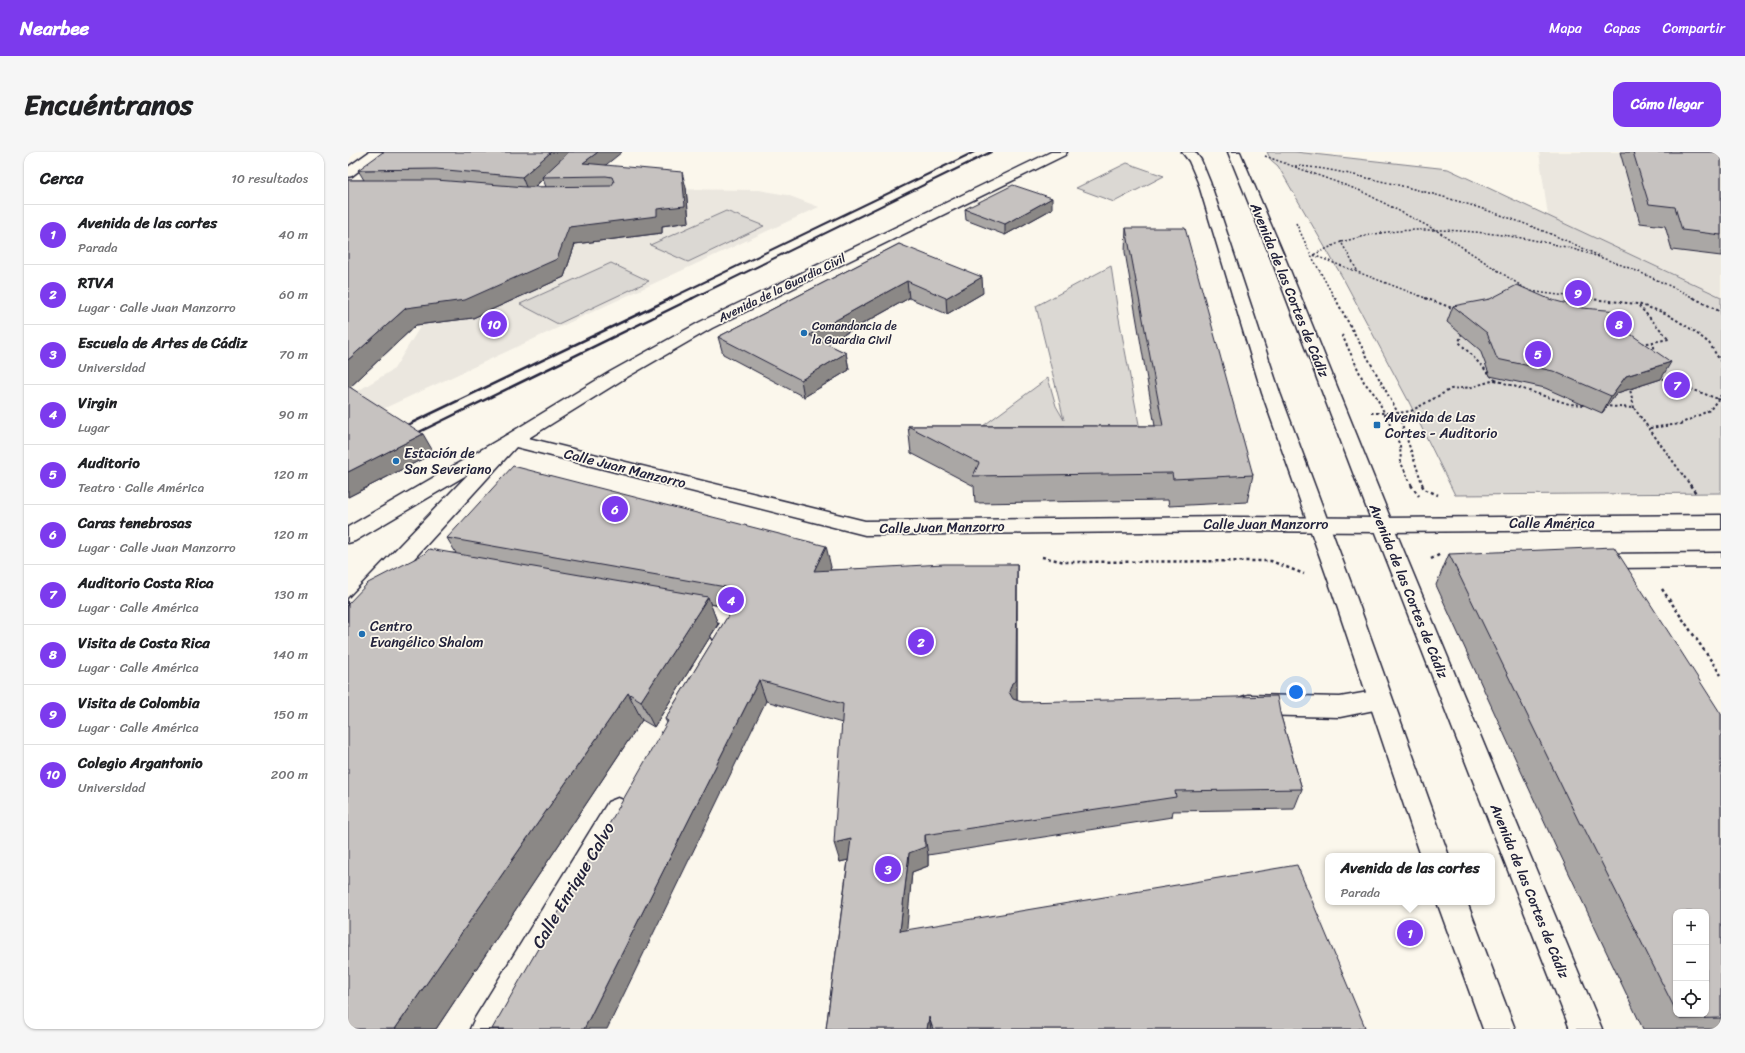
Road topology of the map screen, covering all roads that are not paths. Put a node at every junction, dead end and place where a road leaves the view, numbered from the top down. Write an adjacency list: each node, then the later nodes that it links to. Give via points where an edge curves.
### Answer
1 (377, 152): 5 (main road)
2 (1061, 152): 6 (main road, Avenida de la Guardia Civil, via 706,325 616,376)
3 (1188, 152): 8 (main road, via 1195,160 1213,209 1271,393)
4 (1234, 152): 9 (main road, Avenida de las Cortes de Cádiz)
5 (348, 173)
6 (512, 440): 8 (main road, Calle Juan Manzorro, via 865,528); 10 (main road); 14 (main road, via 412,561)
7 (1718, 522): 9 (main road, Calle América)
8 (1318, 524): 9 (main road, Calle Juan Manzorro); 16 (main road)
9 (1383, 525): 23 (main road, Avenida de las Cortes de Cádiz)
10 (348, 536)
11 (1721, 560): 12 (main road, via 1598,561)
12 (1611, 583)
13 (665, 605): 15 (main road, via 735,617)
14 (348, 613)
15 (710, 658)
16 (1380, 700): 17 (main road, via 1340,707); 19 (main road)
17 (1229, 706)
18 (628, 793): 22 (main road, Calle Enrique Calvo)
19 (1434, 853)
20 (1453, 905): 21 (main road)
21 (1495, 1022)
22 (486, 1029)
23 (1586, 1029)

